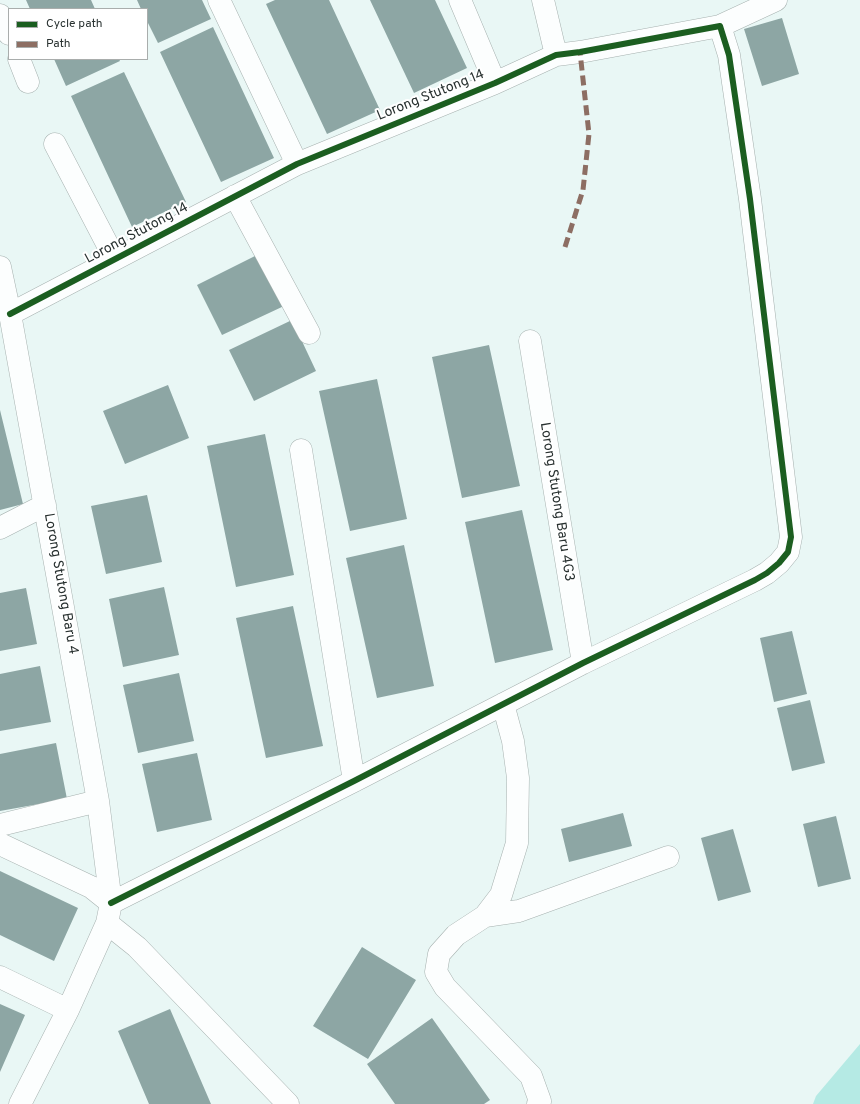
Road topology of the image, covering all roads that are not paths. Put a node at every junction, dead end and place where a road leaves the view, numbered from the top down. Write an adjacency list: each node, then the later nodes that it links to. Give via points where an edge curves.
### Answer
1 (219, 0): 13 (street)
2 (460, 0): 11 (street)
3 (543, 0): 8 (street)
4 (776, 0): 6 (street, Lorong Stutong 14)
5 (0, 15): 7 (street)
6 (720, 26): 8 (street, Lorong Stutong 14); 23 (street, via 729,55 750,200 791,537 788,552 779,563 755,580)
7 (8, 32)
8 (556, 55): 11 (street, Lorong Stutong 14)
9 (19, 60): 10 (street)
10 (28, 82)
11 (495, 83): 13 (street, Lorong Stutong 14)
12 (55, 144): 15 (street)
13 (297, 164): 14 (street, Lorong Stutong 14)
14 (236, 196): 15 (street, Lorong Stutong 14); 18 (street)
15 (115, 259): 17 (street, Lorong Stutong 14)
16 (0, 267): 17 (street, Lorong Stutong Baru 4)
17 (10, 314): 21 (street, Lorong Stutong Baru 4)
18 (309, 332)
19 (530, 341): 23 (street, Lorong Stutong Baru 4G3)
20 (301, 450): 25 (street)
21 (45, 505): 22 (street); 26 (street, Lorong Stutong Baru 4)
22 (0, 528)
23 (583, 663): 24 (street)
24 (503, 704): 25 (street); 31 (street, via 513,741 518,778 517,843 501,895)
25 (354, 781): 30 (street)
26 (98, 801): 27 (street); 30 (street, Lorong Stutong Baru 4)
27 (0, 825)
28 (0, 844): 30 (street, via 91,887)
29 (668, 857): 31 (street, via 519,911)
30 (109, 913): 33 (street); 35 (street, via 137,947)
31 (485, 916): 36 (street, via 456,934 439,954 436,972 445,987 531,1076 540,1101)
32 (0, 977): 33 (street)
33 (68, 1010): 34 (street)
34 (20, 1104)
35 (288, 1104)
36 (538, 1104)

